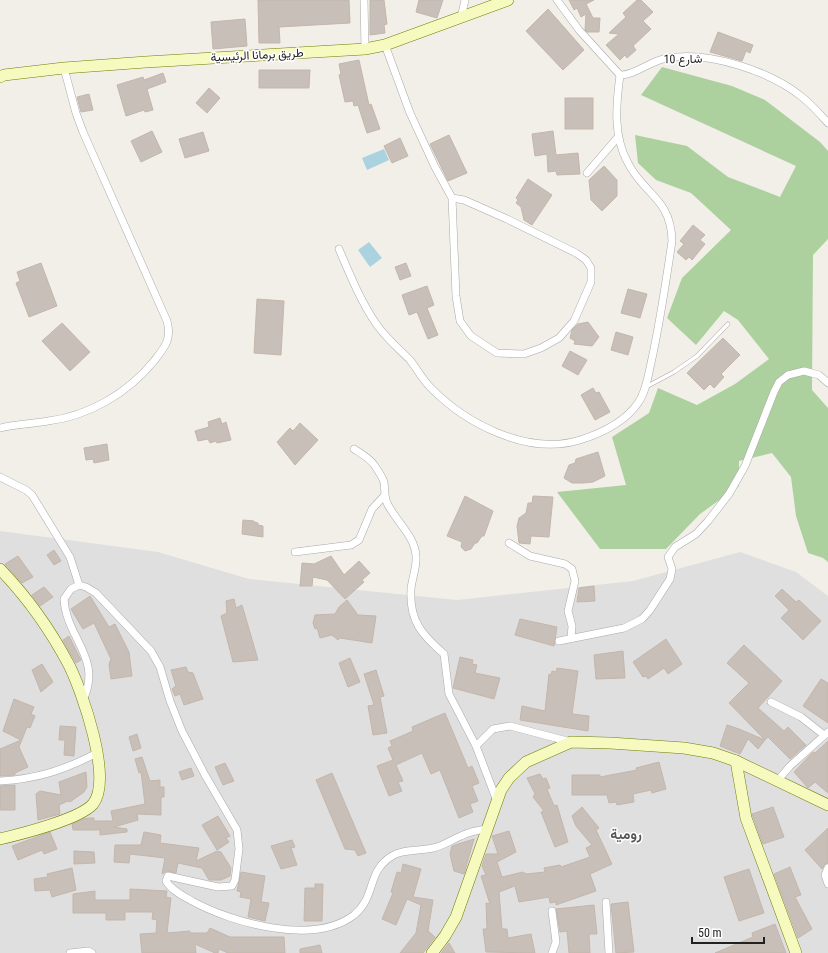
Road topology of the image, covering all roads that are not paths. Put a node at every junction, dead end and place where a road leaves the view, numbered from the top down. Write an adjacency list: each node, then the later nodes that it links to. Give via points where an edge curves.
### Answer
1 (364, 0): 7 (street)
2 (465, 0): 5 (street)
3 (508, 0): 5 (street, طريق برمانا الرئيسية)
4 (557, 0): 9 (street, via 579,30)
5 (461, 18): 6 (street, طريق برمانا الرئيسية)
6 (385, 45): 7 (street, طريق برمانا الرئيسية); 14 (street, via 410,113)
7 (365, 49): 8 (street, طريق برمانا الرئيسية)
8 (64, 68): 10 (street, طريق برمانا الرئيسية); 19 (street, via 80,126 167,321 170,337 166,346 138,379 102,404 71,417)
9 (620, 75): 11 (street, شارع 10, via 625,76 653,61 668,58 720,60 765,75 786,86 802,97); 12 (street, via 616,118)
10 (0, 77)
11 (828, 123)
12 (618, 137): 13 (street); 18 (street, via 627,163 667,212 672,228 658,332)
13 (588, 173)
14 (452, 198): 14 (street, via 456,296 460,321 471,336 497,353 524,354 559,338 574,321 590,282 590,268 586,260 576,252 507,219 464,200)
15 (338, 249): 18 (street, via 357,291 377,326 430,386 453,407 481,425 515,438 551,444 572,442 600,433 626,417 638,403)
16 (728, 324): 18 (lane, via 697,356)
17 (828, 383): 27 (street, via 820,375 804,371 788,375 780,382 738,480 696,534 671,551 668,558 672,569 670,579 646,615 630,626)
18 (645, 388)
19 (0, 428)
20 (354, 449): 22 (street, via 374,464 383,480)
21 (0, 477): 26 (street, via 32,495 70,557)
22 (384, 496): 24 (street, via 372,509 359,540 351,545); 33 (street, via 404,529 416,556 411,589 417,627 444,654 449,694)
23 (510, 543): 27 (street, via 530,556 565,564 572,569 575,581 568,611 572,626)
24 (295, 552)
25 (0, 569): 29 (street, via 26,600 69,665)
26 (79, 585): 29 (street, via 71,589 64,599 68,621 90,668 88,690); 40 (street, via 105,601 151,651 160,667 182,731 237,830 239,849 232,886 218,887 168,876 165,879 167,884 180,894 222,914 258,925 304,930 325,928 344,921 361,908 371,889 374,875 382,863 394,854 440,847 472,831)
27 (571, 638): 28 (street)
28 (559, 641)
29 (83, 700): 34 (street)
30 (771, 702): 31 (street)
31 (826, 733): 36 (street, via 784,771)
32 (571, 742): 33 (street, via 510,726 493,729); 35 (street, via 610,742 684,748); 38 (street, via 526,762 509,778)
33 (476, 746): 38 (street)
34 (97, 753): 37 (street, via 73,766 36,778); 41 (street, via 100,788 94,803 74,816)
35 (736, 761): 36 (street); 51 (street, via 746,818)
36 (778, 780): 39 (street)
37 (0, 781)
38 (497, 801): 40 (street)
39 (828, 805)
40 (487, 829): 48 (street, via 456,917)
41 (0, 839)
42 (828, 868): 43 (street, via 825,875)
43 (828, 884)
44 (606, 902): 50 (street)
45 (552, 911): 49 (street, via 556,942)
46 (70, 953): 47 (street)
47 (92, 953)
48 (432, 953)
49 (552, 953)
50 (609, 953)
51 (796, 953)

